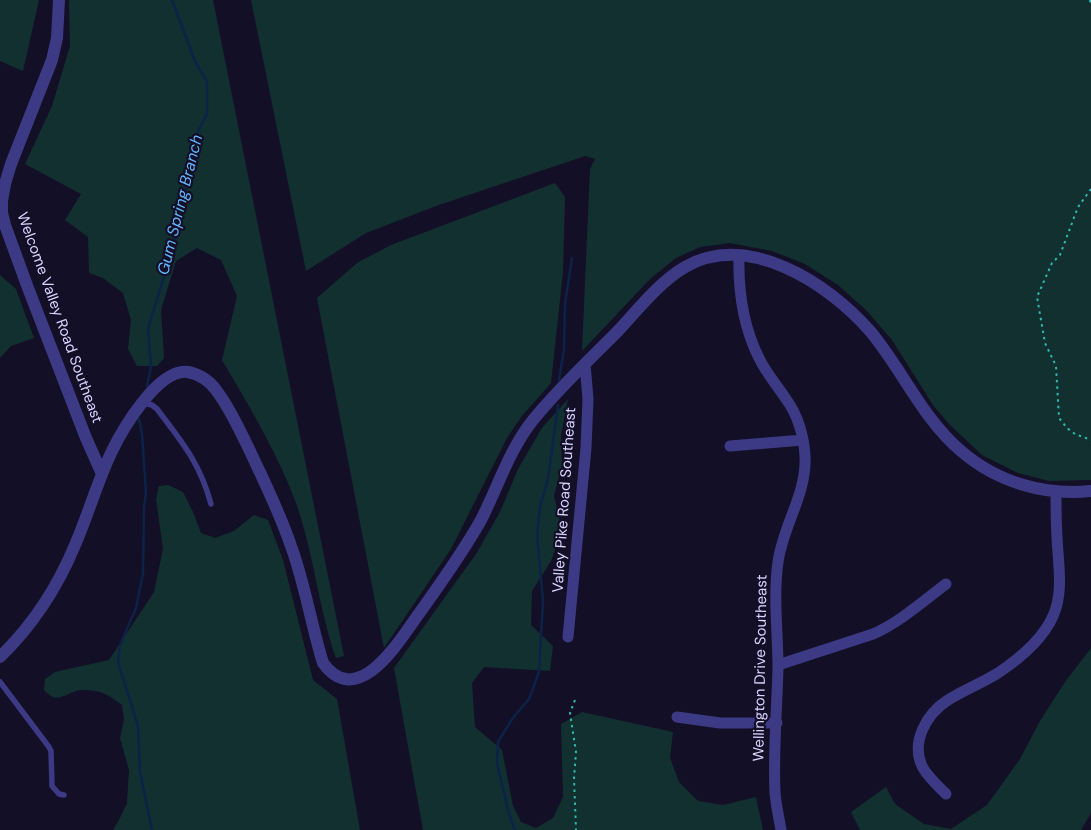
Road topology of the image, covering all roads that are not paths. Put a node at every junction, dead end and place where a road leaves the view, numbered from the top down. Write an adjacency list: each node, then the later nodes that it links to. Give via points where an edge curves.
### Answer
1 (59, 0): 7 (street, Welcome Valley Road Southeast, via 52,60 11,164 2,213 28,288)
2 (739, 255): 3 (street, via 694,262 670,277); 5 (street, Wellington Drive Southeast, via 741,301 753,345 768,375 788,401); 9 (street, via 759,258 792,271 850,311 884,348 930,418 975,462 1009,480)
3 (585, 364): 4 (street, via 533,420 463,552 388,656 367,674 349,679 336,676 323,662 280,517 236,422 216,388 197,375 177,373 163,381); 12 (street, Valley Pike Road Southeast, via 588,399 586,448)
4 (143, 403): 7 (street, via 126,427); 10 (lane, via 157,409 190,453)
5 (803, 440): 6 (street); 14 (street, Wellington Drive Southeast, via 803,483 783,538 776,581)
6 (730, 446)
7 (102, 474): 13 (street, via 76,545 50,593)
8 (1091, 491): 9 (street)
9 (1056, 492): 18 (street, via 1059,597 1047,628 998,673 938,708 923,728 919,739 920,759 928,775)
10 (211, 504)
11 (946, 584): 14 (street, via 886,628)
12 (568, 637)
13 (0, 657)
14 (778, 665): 17 (street, Wellington Drive Southeast)
15 (0, 682): 19 (lane, via 49,747 52,786)
16 (677, 717): 17 (street)
17 (777, 723): 20 (street, Wellington Drive Southeast, via 775,793)
18 (946, 794)
19 (64, 795)
20 (780, 830)

